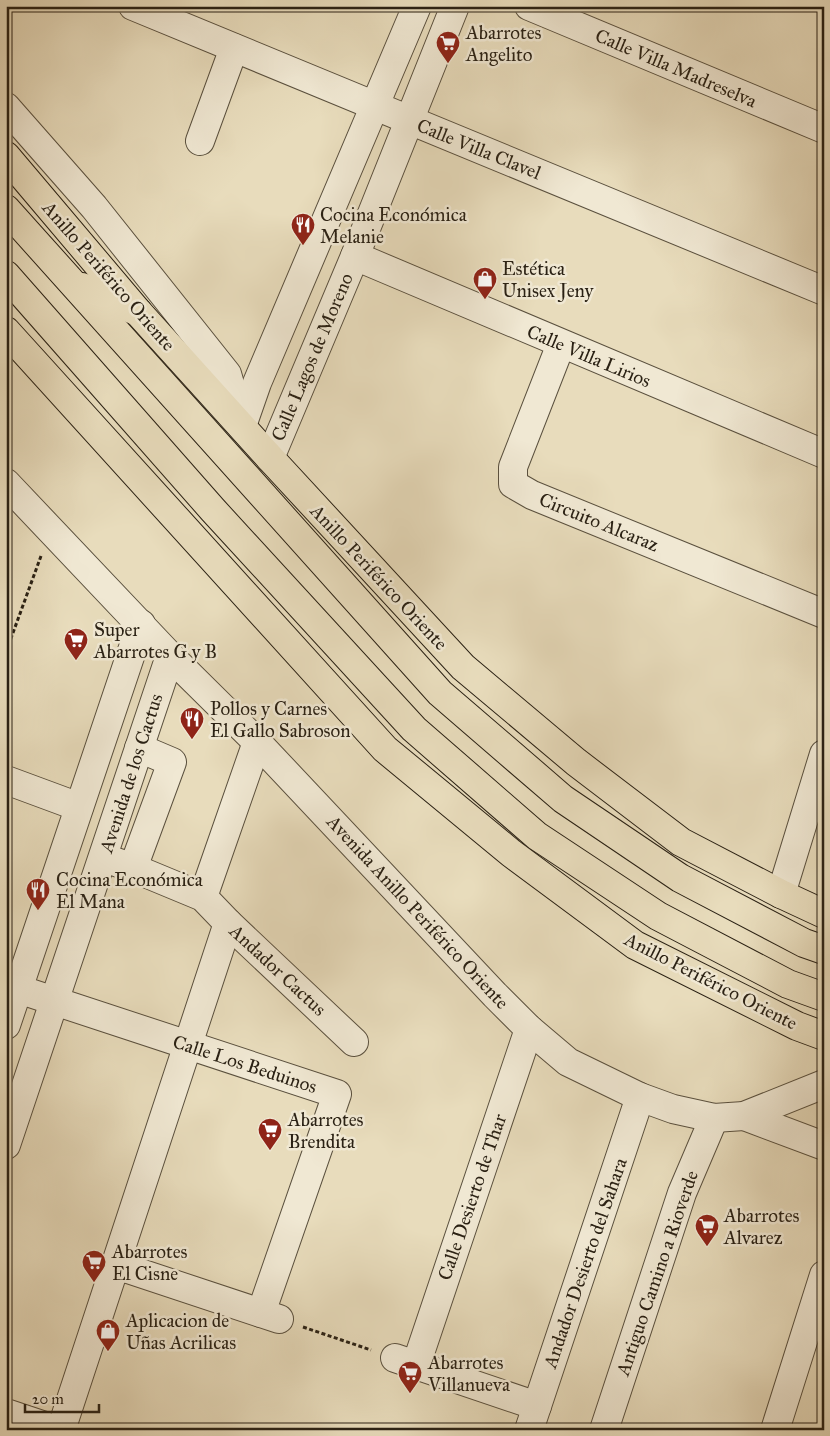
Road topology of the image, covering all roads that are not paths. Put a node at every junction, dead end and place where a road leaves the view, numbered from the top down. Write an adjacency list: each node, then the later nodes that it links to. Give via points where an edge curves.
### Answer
1 (133, 6): 5 (street, Calle Villa Clavel)
2 (417, 6): 6 (street, Calle Lagos de Moreno)
3 (455, 6): 8 (street, Calle Lagos de Moreno)
4 (528, 6): 9 (street, Calle Villa Madreselva)
5 (234, 48): 6 (street, Calle Villa Clavel); 10 (street)
6 (376, 106): 8 (street, Calle Villa Clavel); 20 (street, Calle Lagos de Moreno, via 261,374)
7 (6, 107): 20 (street, via 94,207 226,374)
8 (409, 120): 13 (street, Calle Lagos de Moreno); 16 (street, Calle Villa Clavel)
9 (824, 129)
10 (200, 141)
11 (6, 156): 17 (main road, Anillo Periférico Oriente)
12 (6, 209): 15 (main road, Anillo Periférico Oriente)
13 (355, 256): 19 (street, Calle Villa Lirios); 22 (street, Calle Lagos de Moreno)
14 (6, 275): 40 (main road, Anillo Periférico Oriente, via 213,510 414,729 536,836 658,916 788,984)
15 (73, 284): 17 (main road); 38 (main road, Anillo Periférico Oriente, via 440,693 571,805 680,878)
16 (824, 291)
17 (138, 312): 20 (main road, Anillo Periférico Oriente)
18 (6, 331): 44 (main road, Anillo Periférico Oriente, via 385,749 510,853 635,945 797,1026)
19 (561, 344): 21 (street, Calle Villa Lirios); 24 (street, Circuito Alcaraz, via 513,467 513,484 532,495)
20 (242, 426): 22 (main road, Anillo Periférico Oriente)
21 (824, 454)
22 (270, 458): 34 (main road, Anillo Periférico Oriente, via 462,667 576,762 681,842)
23 (6, 483): 25 (street)
24 (824, 614)
25 (141, 624): 26 (street, Avenida Anillo Periférico Oriente); 31 (street, Avenida de los Cactus)
26 (170, 656): 27 (street, Avenida Anillo Periférico Oriente); 28 (street, Avenida de los Cactus)
27 (258, 742): 35 (street); 43 (street, Avenida Anillo Periférico Oriente)
28 (139, 748): 32 (street, Avenida de los Cactus); 33 (street, via 172,762)
29 (824, 754): 34 (street)
30 (6, 780): 31 (street)
31 (79, 807): 39 (street, Avenida de los Cactus)
32 (103, 857): 33 (street); 41 (street, Avenida de los Cactus)
33 (133, 868): 35 (street)
34 (781, 894): 36 (main road, Anillo Periférico Oriente)
35 (203, 897): 37 (street, Andador Cactus)
36 (824, 914)
37 (228, 923): 45 (street, Andador Cactus); 46 (street)
38 (814, 947)
39 (18, 990): 41 (street, Calle Los Beduinos); 42 (street, Avenida de los Cactus)
40 (824, 997)
41 (55, 1002): 46 (street, Calle Los Beduinos); 51 (street, Avenida de los Cactus)
42 (6, 1025)
43 (530, 1029): 48 (street, Avenida Anillo Periférico Oriente, via 568,1062); 56 (street, Calle Desierto de Thar, via 405,1362)
44 (824, 1036)
45 (354, 1042)
46 (188, 1046): 53 (street); 53 (street, Calle Los Beduinos, via 338,1094 270,1316)
47 (824, 1084): 49 (street, Avenida Anillo Periférico Oriente)
48 (640, 1097): 50 (street, Avenida Anillo Periférico Oriente, via 673,1109); 56 (street, Andador Desierto del Sahara)
49 (744, 1116): 50 (street, Avenida Anillo Periférico Oriente); 52 (street, Avenida Anillo Periférico Oriente)
50 (714, 1118): 59 (street, Antiguo Camino a Rioverde, via 682,1193)
51 (6, 1145)
52 (824, 1146)
53 (116, 1265): 58 (street)
54 (824, 1275): 60 (street)
55 (6, 1413): 57 (street)
56 (533, 1418)
57 (57, 1430)
58 (61, 1430)
59 (604, 1430)
60 (775, 1430)

